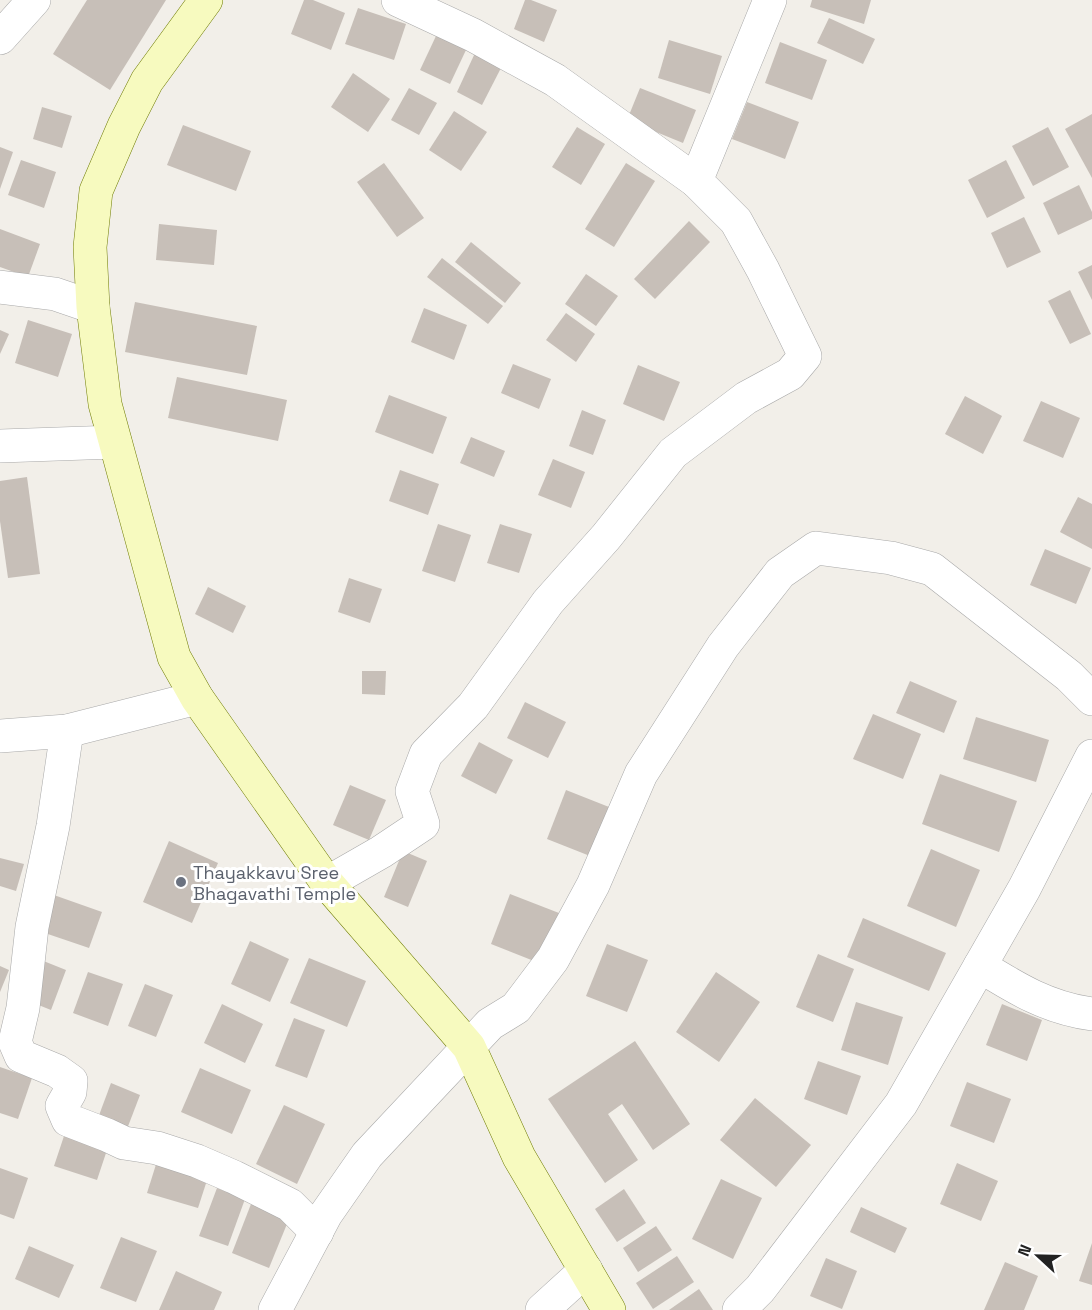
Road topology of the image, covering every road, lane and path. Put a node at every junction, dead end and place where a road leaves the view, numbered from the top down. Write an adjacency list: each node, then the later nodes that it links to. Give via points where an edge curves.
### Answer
1 (34, 0): 5 (street)
2 (206, 0): 8 (main road, via 147,81 96,191 90,247)
3 (398, 0): 6 (street, via 555,80)
4 (770, 0): 6 (street)
5 (0, 38)
6 (696, 181): 16 (street, via 736,221 805,356 790,374 746,398 673,453 548,602 472,706 426,754 412,791 423,824)
7 (0, 287): 8 (street, via 55,294)
8 (93, 307): 9 (main road, via 105,404)
9 (116, 442): 10 (street); 11 (main road, via 174,657)
10 (0, 446)
11 (196, 698): 13 (street); 16 (main road)
12 (1092, 699): 19 (street, via 1069,676 932,569 891,558 816,548 780,573 723,646 641,774 593,885 553,959 516,1008 490,1024)
13 (67, 731): 14 (street); 20 (street, via 15,1042 21,1056 71,1081 62,1106 68,1120 124,1143 157,1148 234,1177 290,1205)
14 (0, 736)
15 (1092, 756): 17 (street)
16 (327, 883): 19 (main road)
17 (980, 966): 18 (street, via 1038,999 1066,1010); 25 (street, via 901,1104 760,1289)
18 (1092, 1014)
19 (469, 1047): 20 (street, via 367,1155); 21 (main road, via 519,1157)
20 (317, 1232): 22 (street)
21 (586, 1270): 23 (street); 24 (main road)
22 (275, 1310)
23 (542, 1310)
24 (609, 1310)
25 (739, 1310)

